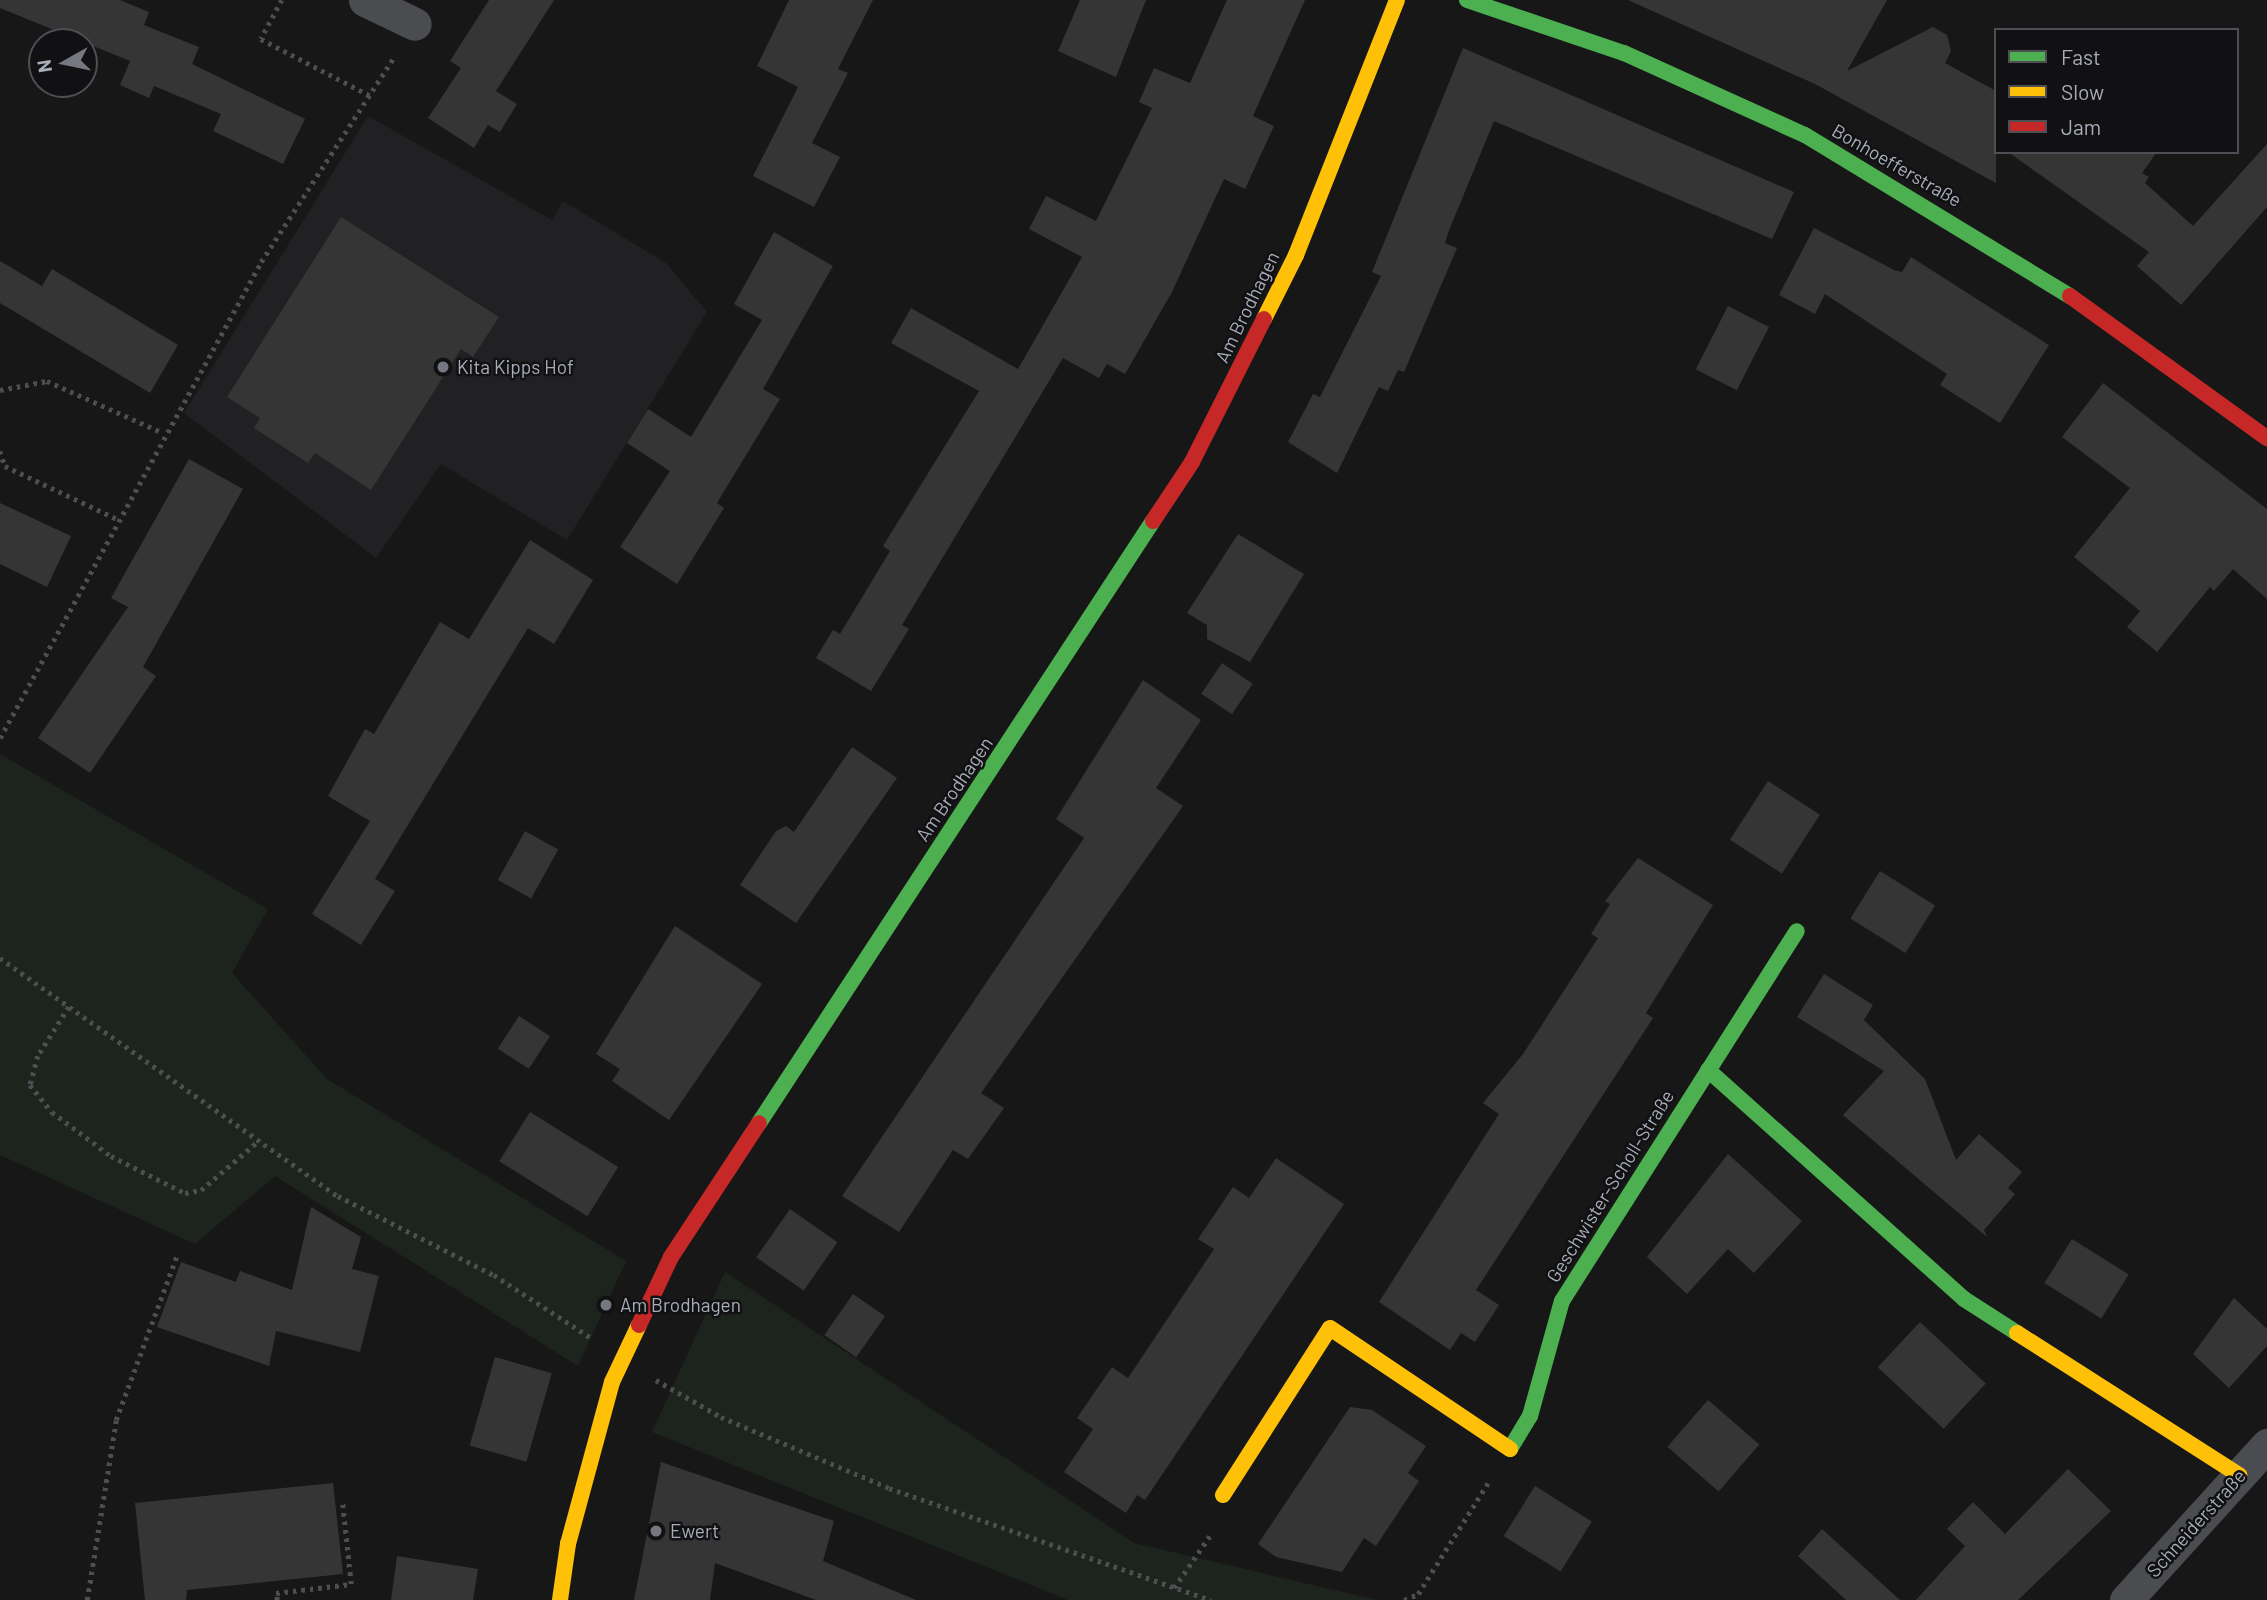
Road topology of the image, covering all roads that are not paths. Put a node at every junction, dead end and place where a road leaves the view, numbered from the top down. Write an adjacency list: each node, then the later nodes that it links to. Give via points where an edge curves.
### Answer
1 (365, 0): 4 (street)
2 (1397, 0): 11 (street, Am Brodhagen, via 1296,255 1192,463 712,1187 623,1359 586,1468)
3 (1467, 0): 5 (street, Bonhoefferstraße, via 1624,53 1805,135 2047,279)
4 (415, 24)
5 (2267, 438)
6 (1797, 931): 7 (street, Geschwister-Scholl-Straße)
7 (1709, 1070): 9 (street, via 1964,1299); 10 (street, Geschwister-Scholl-Straße, via 1562,1301 1530,1416 1509,1450 1329,1328)
8 (2267, 1445): 9 (street, Schneiderstraße)
9 (2239, 1475): 12 (street, Schneiderstraße)
10 (1223, 1494)
11 (560, 1600)
12 (2126, 1600)

